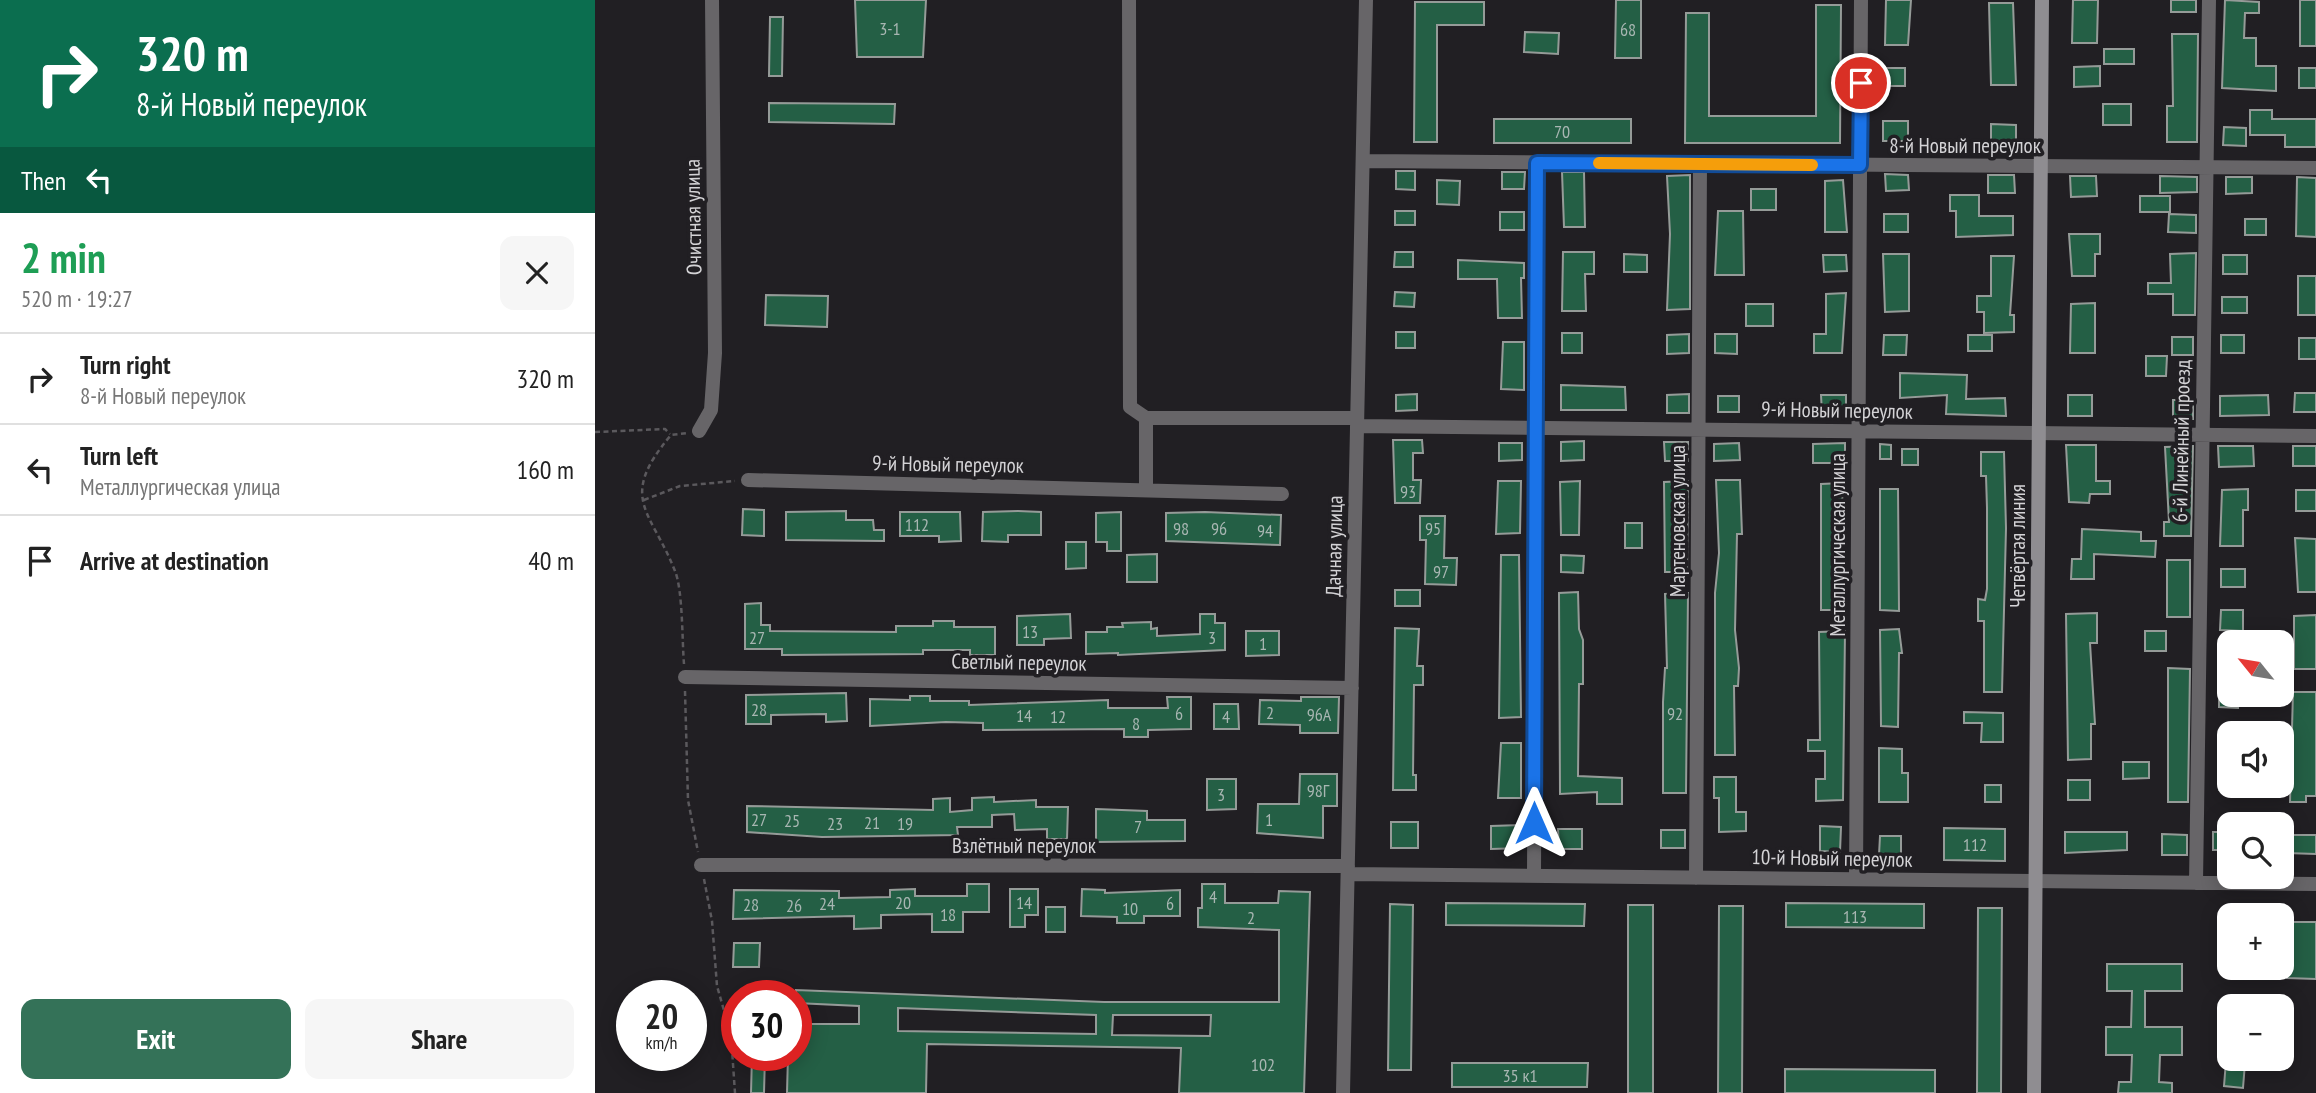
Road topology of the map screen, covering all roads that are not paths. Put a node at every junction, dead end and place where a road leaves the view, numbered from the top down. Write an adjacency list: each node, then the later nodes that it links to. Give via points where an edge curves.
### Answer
1 (712, 0): 18 (street, Очистная улица, via 715,353 711,410)
2 (1129, 0): 14 (street, via 1130,407)
3 (1366, 0): 7 (street, Дачная улица)
4 (1861, 0): 10 (street, Металлургическая улица)
5 (2042, 0): 11 (street, Четвёртая линия)
6 (2209, 0): 12 (street, 6-й Линейный проезд)
7 (1363, 161): 8 (street, 8-й Новый переулок); 15 (street, Дачная улица)
8 (1537, 163): 9 (street, 8-й Новый переулок); 16 (street)
9 (1700, 164): 10 (street, 8-й Новый переулок); 17 (street, Мартеновская улица)
10 (1860, 165): 11 (street, 8-й Новый переулок); 19 (street, Металлургическая улица)
11 (2041, 166): 12 (street, 8-й Новый переулок); 20 (street, Четвёртая линия)
12 (2205, 167): 13 (street, 8-й Новый переулок); 21 (street, 6-й Линейный проезд)
13 (2316, 169)
14 (1146, 418): 15 (street, 9-й Новый переулок); 24 (street)
15 (1357, 422): 16 (street, 9-й Новый переулок); 27 (street, Дачная улица)
16 (1536, 428): 17 (street, 9-й Новый переулок); 30 (street)
17 (1698, 430): 19 (street, 9-й Новый переулок); 31 (street, Мартеновская улица)
18 (699, 431)
19 (1859, 431): 20 (street, 9-й Новый переулок); 32 (street, Металлургическая улица)
20 (2039, 433): 21 (street, 9-й Новый переулок); 33 (street, Четвёртая линия)
21 (2202, 433): 22 (street, 9-й Новый переулок); 34 (street, 6-й Линейный проезд)
22 (2316, 436)
23 (748, 480): 24 (street, 9-й Новый переулок)
24 (1146, 490): 25 (street, 9-й Новый переулок)
25 (1282, 494)
26 (685, 677): 27 (street, Светлый переулок)
27 (1352, 688): 29 (street, Дачная улица)
28 (701, 865): 29 (street, Взлётный переулок)
29 (1348, 870): 30 (street, 10-й Новый переулок); 36 (street, Дачная улица)
30 (1534, 876): 31 (street, 10-й Новый переулок)
31 (1696, 878): 32 (street, 10-й Новый переулок)
32 (1856, 879): 33 (street, 10-й Новый переулок)
33 (2036, 881): 34 (street, 10-й Новый переулок); 37 (street, Четвёртая линия)
34 (2196, 883): 35 (street, 10-й Новый переулок)
35 (2316, 884)
36 (1343, 1093)
37 (2034, 1093)

